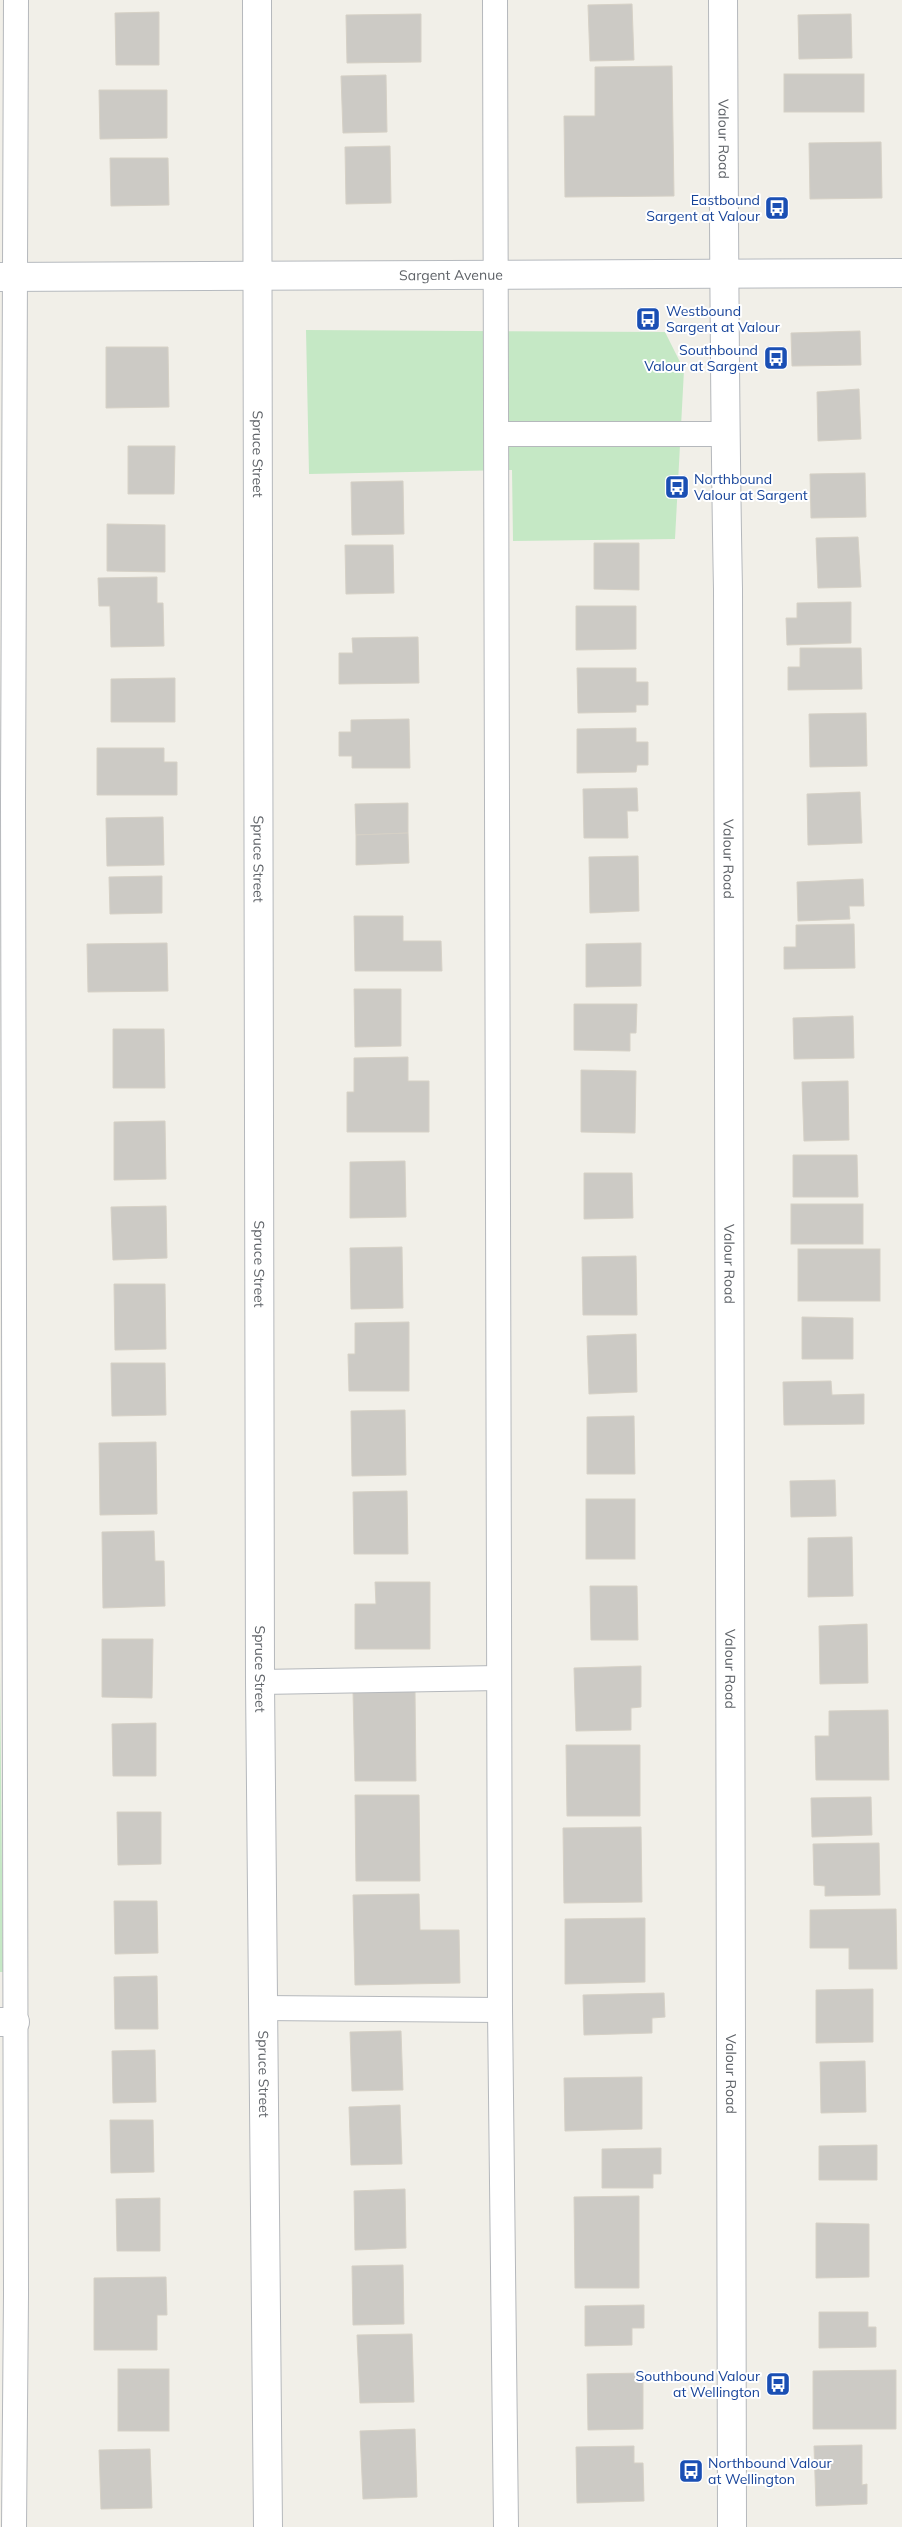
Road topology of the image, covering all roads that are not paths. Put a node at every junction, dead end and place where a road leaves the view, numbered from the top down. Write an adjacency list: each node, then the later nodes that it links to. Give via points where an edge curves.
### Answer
1 (257, 0): 8 (street, Spruce Street)
2 (494, 0): 7 (lane)
3 (724, 0): 5 (street, Valour Road)
4 (11, 10): 9 (lane)
5 (725, 272): 6 (street, Sargent Avenue); 7 (street, Sargent Avenue); 11 (street, Valour Road)
6 (902, 273)
7 (496, 275): 8 (street, Sargent Avenue); 10 (lane)
8 (257, 276): 9 (street, Sargent Avenue); 13 (street, Spruce Street)
9 (8, 277): 16 (lane, via 14,795)
10 (497, 434): 11 (lane); 12 (lane)
11 (725, 434): 21 (street, Valour Road)
12 (499, 1678): 13 (lane); 15 (lane)
13 (260, 1682): 14 (street, Spruce Street)
14 (262, 2008): 15 (lane); 19 (street, Spruce Street)
15 (500, 2010): 20 (lane)
16 (8, 2022): 17 (lane)
17 (8, 2295): 18 (lane)
18 (14, 2527)
19 (268, 2527)
20 (506, 2527)
21 (732, 2527)

